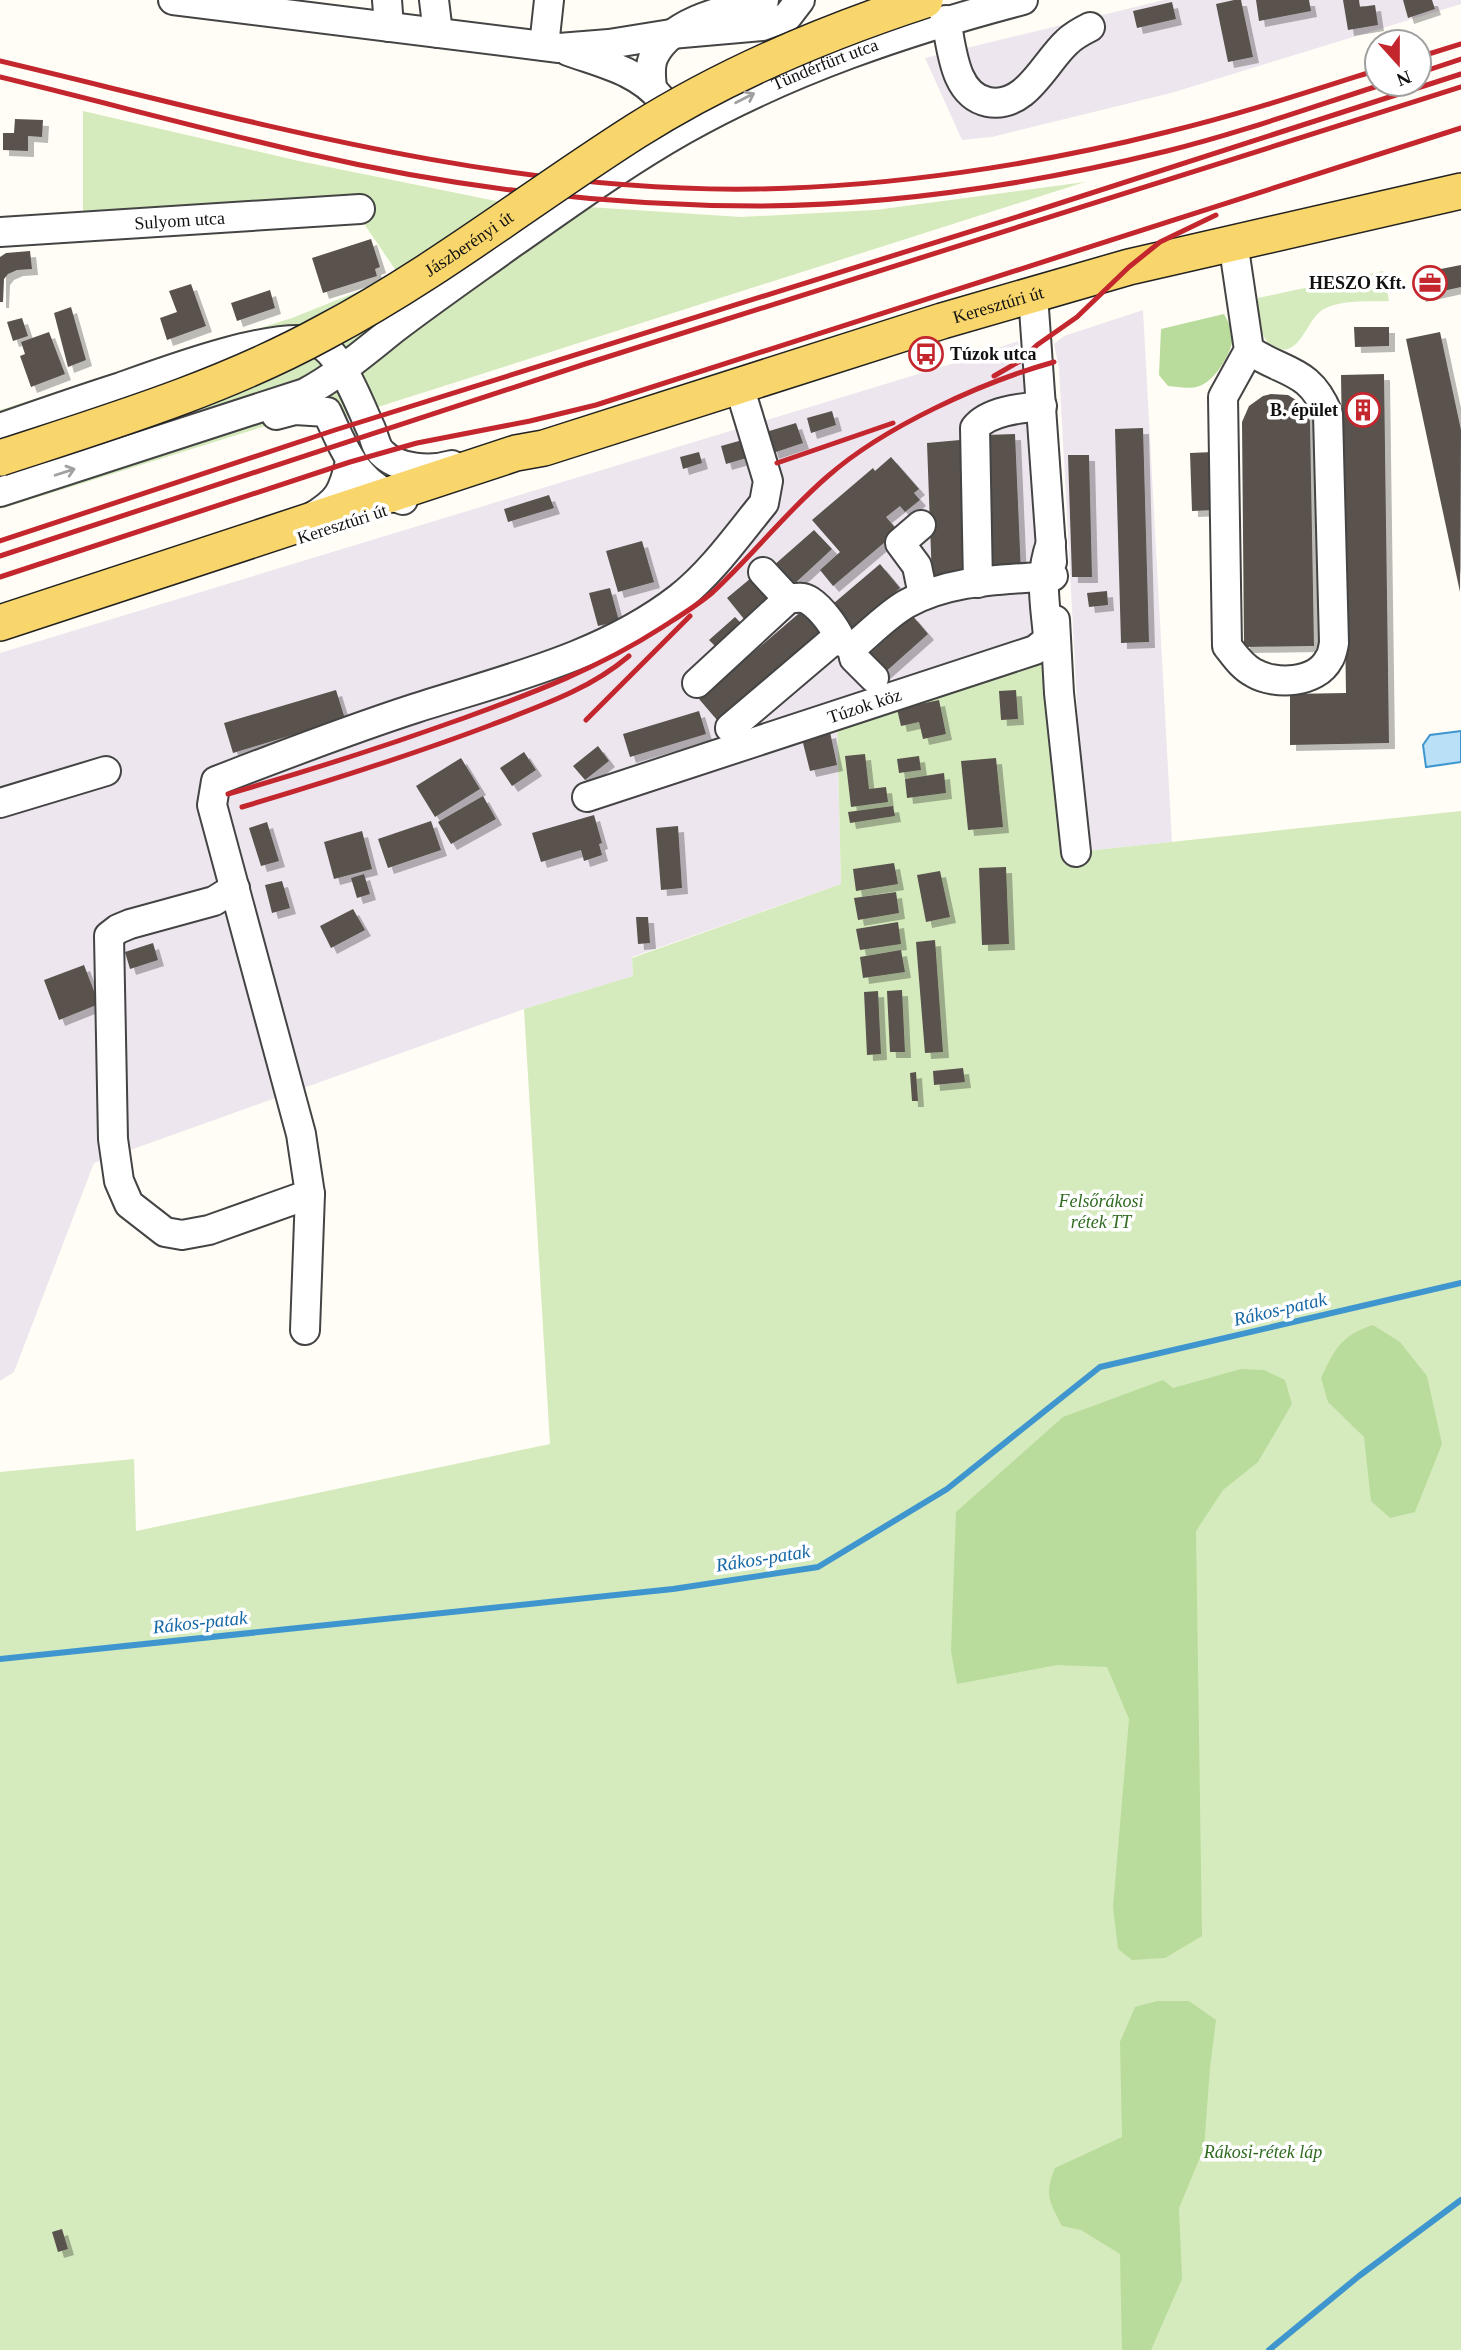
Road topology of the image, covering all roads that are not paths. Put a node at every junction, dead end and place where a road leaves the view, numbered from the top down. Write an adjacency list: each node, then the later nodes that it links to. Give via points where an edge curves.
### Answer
1 (173, 0): 8 (street)
2 (434, 0): 10 (street)
3 (549, 0): 12 (street)
4 (764, 0): 11 (street, via 724,10)
5 (800, 0): 11 (street, via 787,17 774,23)
6 (1023, 0): 7 (street, Tündérfürt utca)
7 (935, 10): 9 (street, via 963,85 975,97 995,103 1026,90 1066,43); 14 (street, Tündérfürt utca, one-way to 7); 31 (main road, Jászberényi út, bridge, via 833,32 726,80 636,131 421,277 301,345 144,411)
8 (388, 14): 10 (street)
9 (1090, 27)
10 (438, 33): 12 (street)
11 (671, 34): 12 (street); 13 (street, via 654,56)
12 (551, 47): 13 (street, via 616,68)
13 (652, 88): 14 (street)
14 (685, 130): 20 (street, Jászberényi út, via 610,175)
15 (1461, 191): 18 (main road, Keresztúri út)
16 (360, 209): 17 (street, Sulyom utca)
17 (0, 232)
18 (1233, 242): 19 (main road, Keresztúri út); 22 (street)
19 (1033, 296): 24 (main road, Keresztúri út); 27 (street)
20 (400, 325): 23 (street, via 347,348); 25 (street)
21 (242, 349): 23 (street, via 298,339 315,342); 26 (street, via 280,352 294,358 309,373); 28 (street)
22 (1249, 350): 22 (street, via 1223,397 1227,646 1254,673 1269,679 1301,679 1329,661 1334,643 1328,414 1312,385 1300,375)
23 (336, 360): 25 (street); 26 (street)
24 (739, 386): 29 (main road, Keresztúri út); 52 (street, via 768,481 767,494 704,577 677,599 594,648 344,732 216,781 212,805)
25 (356, 397): 30 (street)
26 (321, 400): 32 (street); 33 (street, one-way to 26, via 184,434)
27 (1042, 405): 38 (street, via 1051,543); 40 (street, via 990,417 975,428)
28 (0, 428)
29 (530, 450): 30 (street, via 493,452 431,470 405,465); 34 (main road, Keresztúri út, via 509,470)
30 (381, 453): 34 (street)
31 (0, 458)
32 (350, 462): 34 (street); 35 (street, via 336,500)
33 (0, 492)
34 (398, 498): 35 (main road, Keresztúri út); 39 (main road, Keresztúri út, via 217,564)
35 (305, 521): 39 (main road, Keresztúri út)
36 (921, 525): 41 (street, via 900,543 917,566)
37 (763, 572): 42 (street)
38 (1048, 577): 40 (street); 49 (street, Túzok köz, via 1048,636 1035,650); 51 (street)
39 (133, 579): 43 (main road, Keresztúri út)
40 (978, 583): 41 (street)
41 (923, 596): 44 (street)
42 (788, 600): 44 (street, via 800,597 810,601); 46 (street)
43 (0, 623)
44 (846, 644): 45 (street); 47 (street, via 830,643)
45 (874, 678)
46 (697, 683)
47 (730, 728)
48 (106, 771): 50 (street)
49 (587, 797)
50 (0, 803)
51 (1076, 852)
52 (235, 888): 53 (street, via 301,1134); 53 (street, via 215,901 130,924 109,936 113,1139 120,1181 129,1204 165,1232 182,1235)
53 (310, 1194): 54 (street)
54 (305, 1330)

